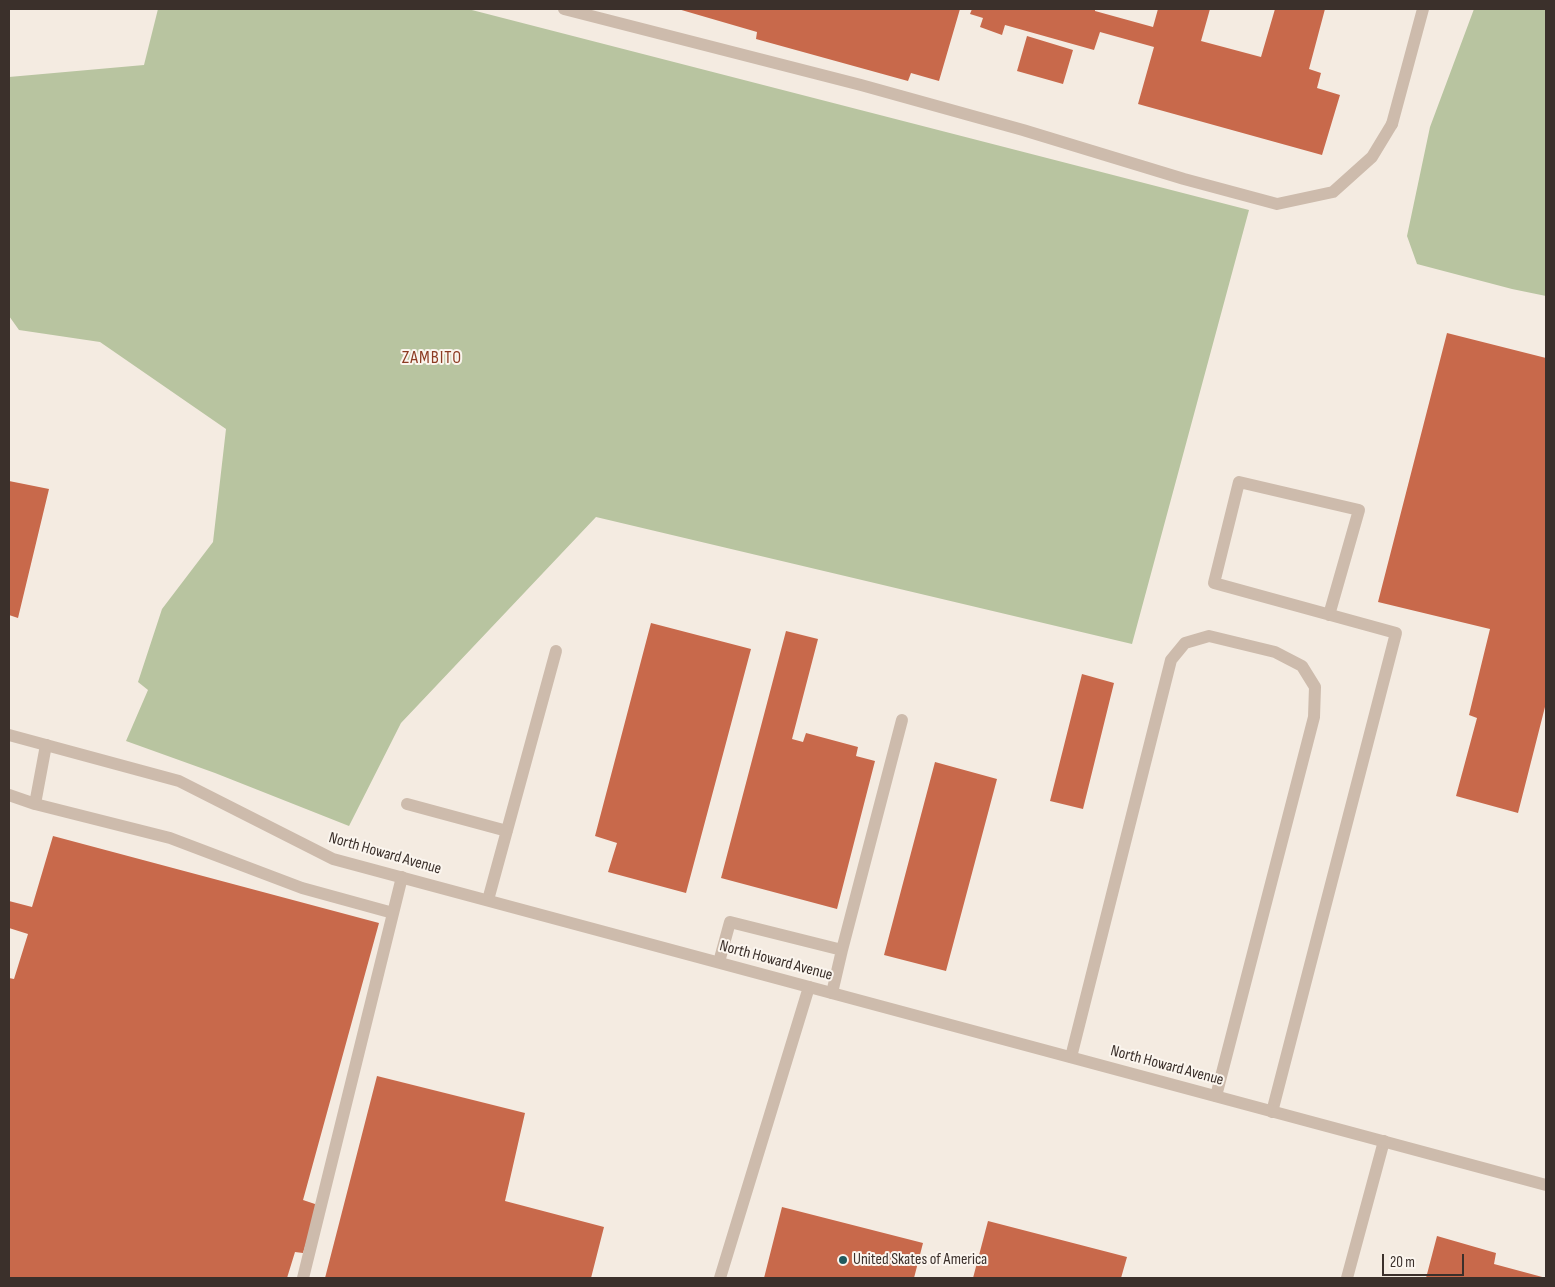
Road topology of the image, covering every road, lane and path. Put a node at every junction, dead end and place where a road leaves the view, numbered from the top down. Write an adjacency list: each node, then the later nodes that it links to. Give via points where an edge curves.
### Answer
1 (564, 9): 2 (street, via 861,85 1277,204 1333,192 1372,157 1392,124)
2 (1423, 9)
3 (1330, 615): 3 (street, via 1214,583 1239,482 1359,510); 21 (street, via 1396,633)
4 (556, 651): 11 (street)
5 (902, 720): 15 (street)
6 (9, 735): 7 (street, North Howard Avenue)
7 (46, 745): 9 (street); 12 (street, North Howard Avenue, via 179,781 333,859)
8 (9, 795): 9 (street)
9 (35, 804): 14 (street, via 170,838 302,888)
10 (407, 804): 11 (street)
11 (507, 831): 13 (street)
12 (402, 877): 13 (street, North Howard Avenue); 14 (street)
13 (488, 900): 16 (street, North Howard Avenue)
14 (393, 913): 24 (street)
15 (842, 950): 16 (street, via 730,922); 18 (street)
16 (719, 962): 17 (street, North Howard Avenue)
17 (810, 987): 18 (street, North Howard Avenue); 25 (street)
18 (832, 993): 19 (street, North Howard Avenue)
19 (1071, 1057): 20 (street, North Howard Avenue); 20 (street, via 1170,660 1185,642 1209,636 1275,652 1302,666 1315,687 1314,717)
20 (1216, 1096): 21 (street, North Howard Avenue)
21 (1272, 1112): 22 (street, North Howard Avenue)
22 (1384, 1142): 23 (street, North Howard Avenue); 26 (street)
23 (1546, 1185)
24 (303, 1278)
25 (720, 1278)
26 (1347, 1278)

